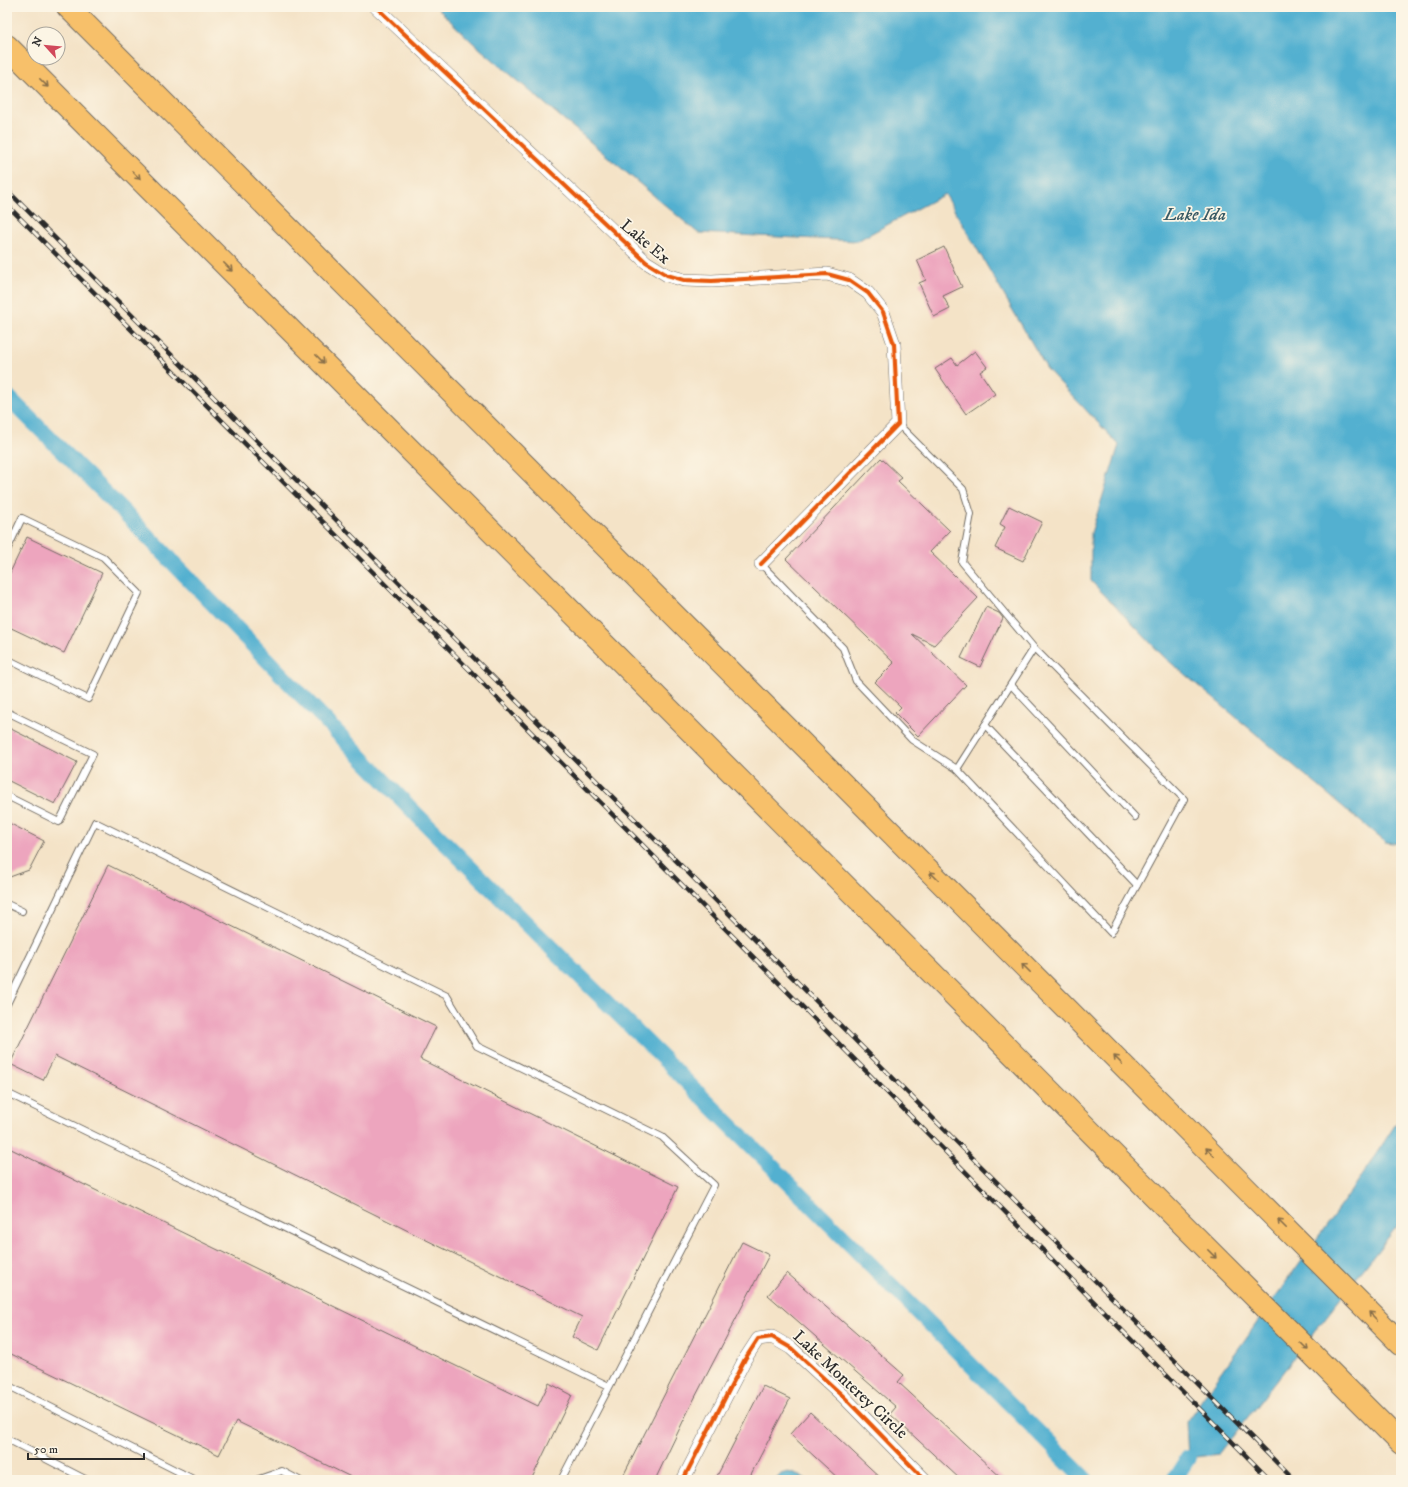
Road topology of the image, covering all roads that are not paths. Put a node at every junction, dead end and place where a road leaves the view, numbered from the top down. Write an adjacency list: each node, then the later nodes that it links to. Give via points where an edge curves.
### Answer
1 (68, 7): 20 (highway, one-way to 1)
2 (376, 7): 4 (street, Lake Ex, via 646,262 667,276 684,280 712,281 827,274 848,280 868,292 883,312 894,344)
3 (7, 46): 24 (highway, one-way to 24)
4 (898, 424): 6 (street); 7 (lane, via 963,489 971,514 962,562)
5 (7, 550): 8 (lane, via 22,518 104,557 139,593 88,699)
6 (761, 564): 12 (lane, via 843,648 856,681 912,740)
7 (1034, 648): 9 (lane); 15 (lane, via 1184,799)
8 (7, 659)
9 (1011, 685): 11 (lane); 14 (lane)
10 (7, 712): 13 (lane, via 94,754 60,822)
11 (985, 725): 12 (lane); 15 (lane)
12 (957, 769): 15 (lane, via 1111,933)
13 (7, 796)
14 (1135, 816)
15 (1137, 885)
16 (7, 904): 17 (lane)
17 (22, 911)
18 (7, 1004): 22 (lane, via 95,822 447,996 477,1046 662,1137 714,1185)
19 (7, 1093): 22 (lane)
20 (1401, 1344)
21 (7, 1386): 25 (lane)
22 (610, 1386): 31 (lane)
23 (7, 1439): 26 (lane)
24 (1401, 1443)
25 (181, 1473): 27 (lane); 28 (lane)
26 (87, 1480)
27 (177, 1480)
28 (195, 1480)
29 (256, 1480): 30 (lane, via 282,1471)
30 (299, 1480)
31 (561, 1480)
32 (683, 1480): 33 (street, Lake Monterey Circle, via 745,1359 758,1339 772,1337 791,1348 843,1396)
33 (925, 1480)

